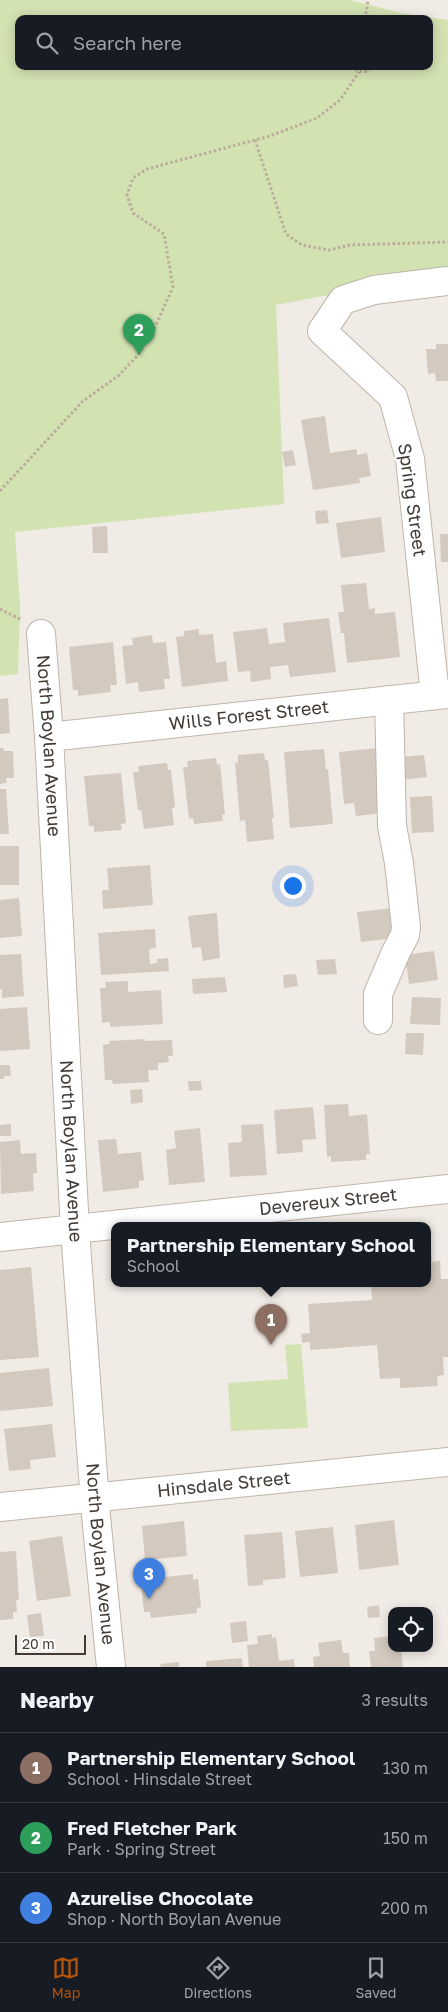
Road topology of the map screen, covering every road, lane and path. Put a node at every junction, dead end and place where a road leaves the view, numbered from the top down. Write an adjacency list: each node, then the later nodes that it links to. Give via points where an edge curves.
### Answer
1 (368, 1): 2 (path)
2 (366, 15)
3 (355, 70): 5 (path)
4 (371, 70): 5 (path)
5 (358, 72): 6 (path, via 340,100 317,118)
6 (255, 140): 7 (path, via 286,234 302,245 328,250 350,245); 9 (path, via 146,168 133,178 127,195 133,214 164,234 173,287 138,355 118,376 83,401)
7 (448, 242)
8 (448, 281): 11 (street, Spring Street, via 374,290 343,300 322,331 393,397 410,459)
9 (0, 492)
10 (41, 634): 13 (street, North Boylan Avenue)
11 (442, 694): 12 (street, Wills Forest Street)
12 (389, 700): 13 (street, Wills Forest Street); 14 (street, via 392,826 400,864 406,927 378,994)
13 (49, 737): 18 (street, North Boylan Avenue)
14 (378, 1020)
15 (448, 1189): 16 (street, Devereux Street)
16 (148, 1222)
17 (111, 1226): 18 (street, Devereux Street)
18 (75, 1230): 19 (street, Devereux Street); 21 (street, North Boylan Avenue)
19 (0, 1237)
20 (448, 1462): 21 (street, Hinsdale Street)
21 (95, 1498): 22 (street, Hinsdale Street); 23 (street, North Boylan Avenue)
22 (0, 1507)
23 (111, 1667)

